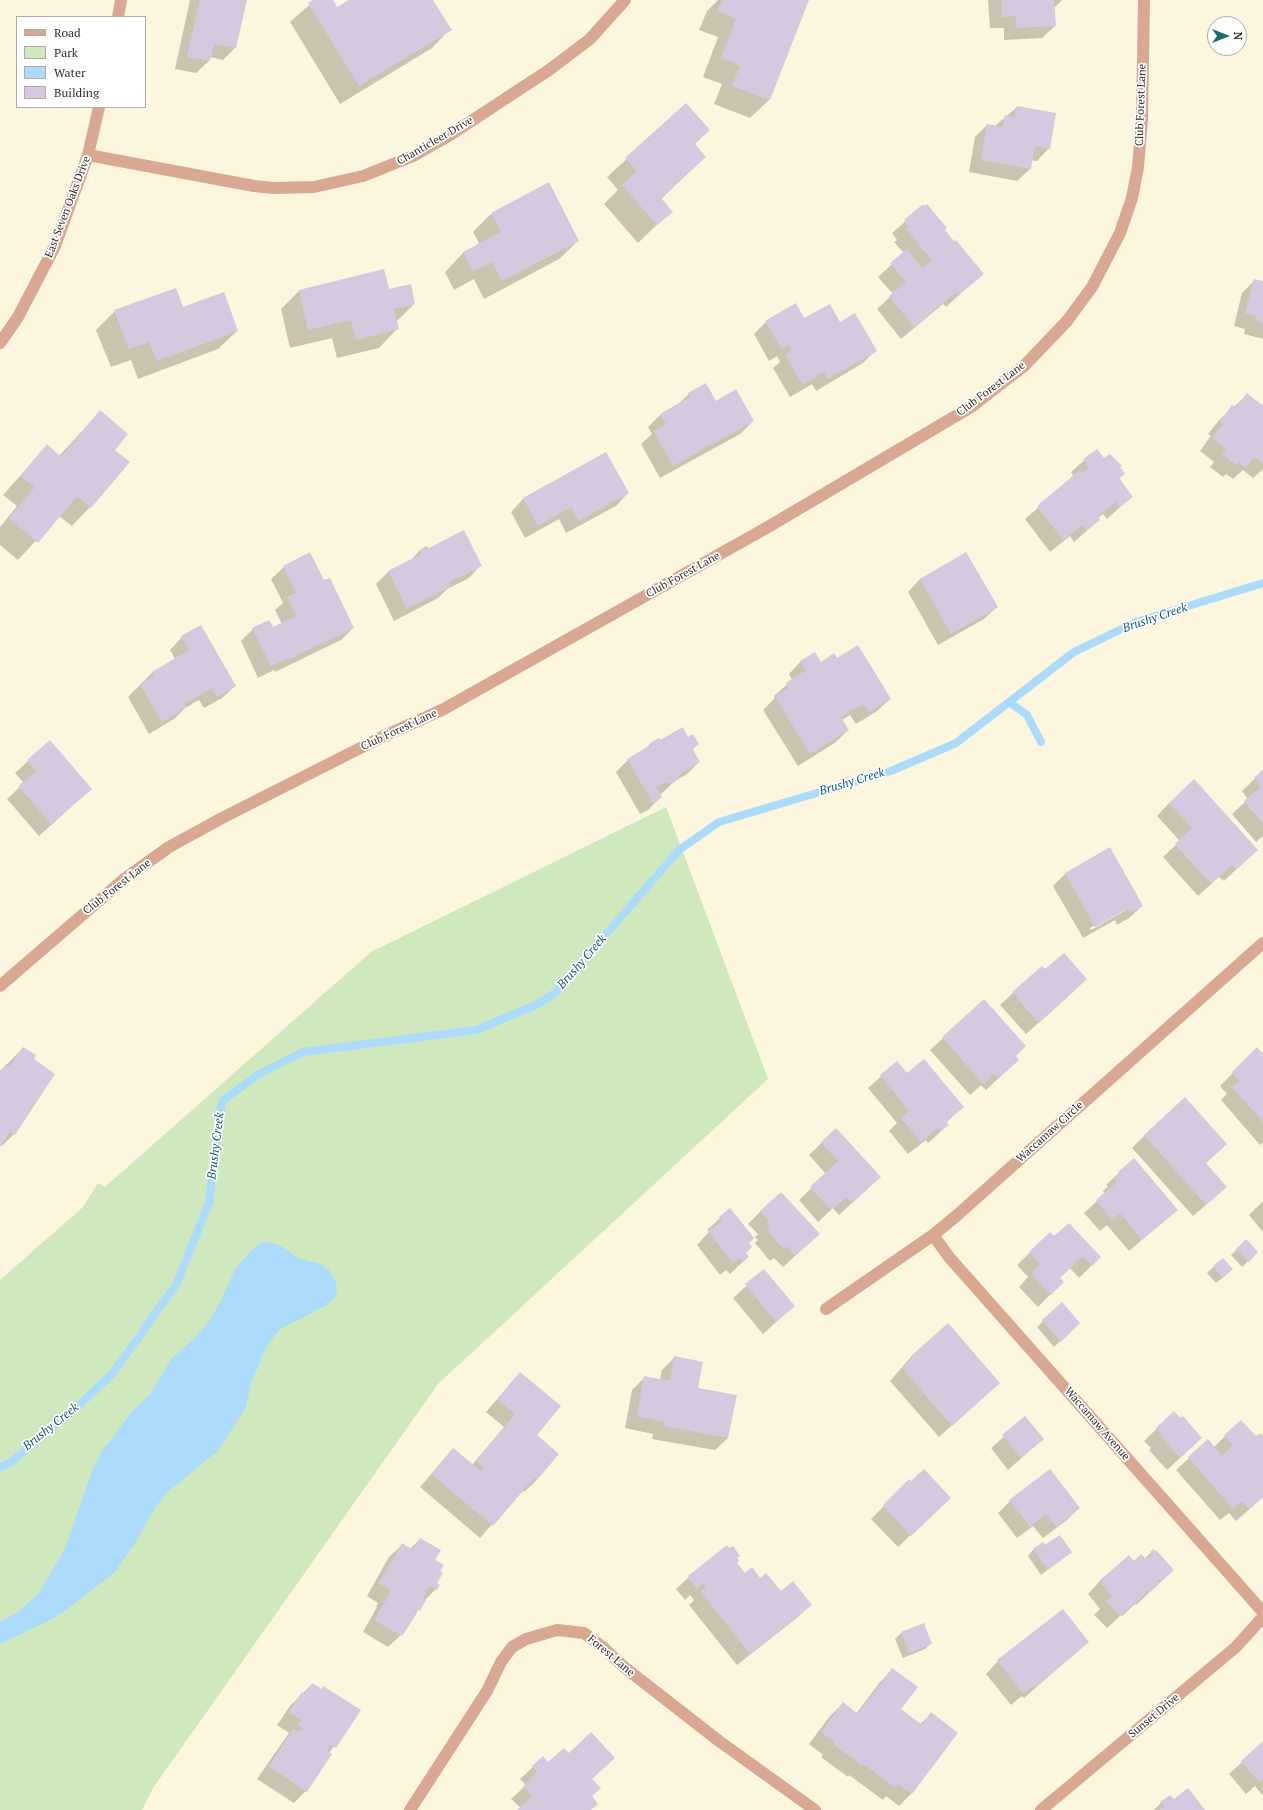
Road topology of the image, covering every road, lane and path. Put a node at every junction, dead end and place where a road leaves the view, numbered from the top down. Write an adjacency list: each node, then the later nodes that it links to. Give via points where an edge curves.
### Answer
1 (121, 0): 4 (street)
2 (625, 0): 6 (street, Chanticleer Drive, via 590,39 549,70 450,135 413,156 363,176 314,187 274,188)
3 (1144, 0): 9 (street, Club Forest Lane, via 1142,119 1138,167 1132,198 1120,233 1092,287 1067,320 1024,366 964,411 768,527 449,706 231,813 169,847 122,880)
4 (118, 16)
5 (98, 108): 6 (street, East Seven Oaks Drive)
6 (88, 155): 7 (street, East Seven Oaks Drive, via 55,246 18,317)
7 (0, 343)
8 (1263, 943): 10 (street, Waccamaw Circle)
9 (0, 986)
10 (933, 1235): 11 (street, Waccamaw Circle); 12 (street, Waccamaw Avenue, via 949,1257)
11 (826, 1309)
12 (1263, 1612)
13 (1263, 1616): 16 (street, Sunset Drive, via 1236,1648)
14 (410, 1810): 15 (street, Forest Lane, via 487,1691 501,1662 512,1647 526,1639 557,1630 584,1633 713,1736)
15 (815, 1810)
16 (1041, 1810)

